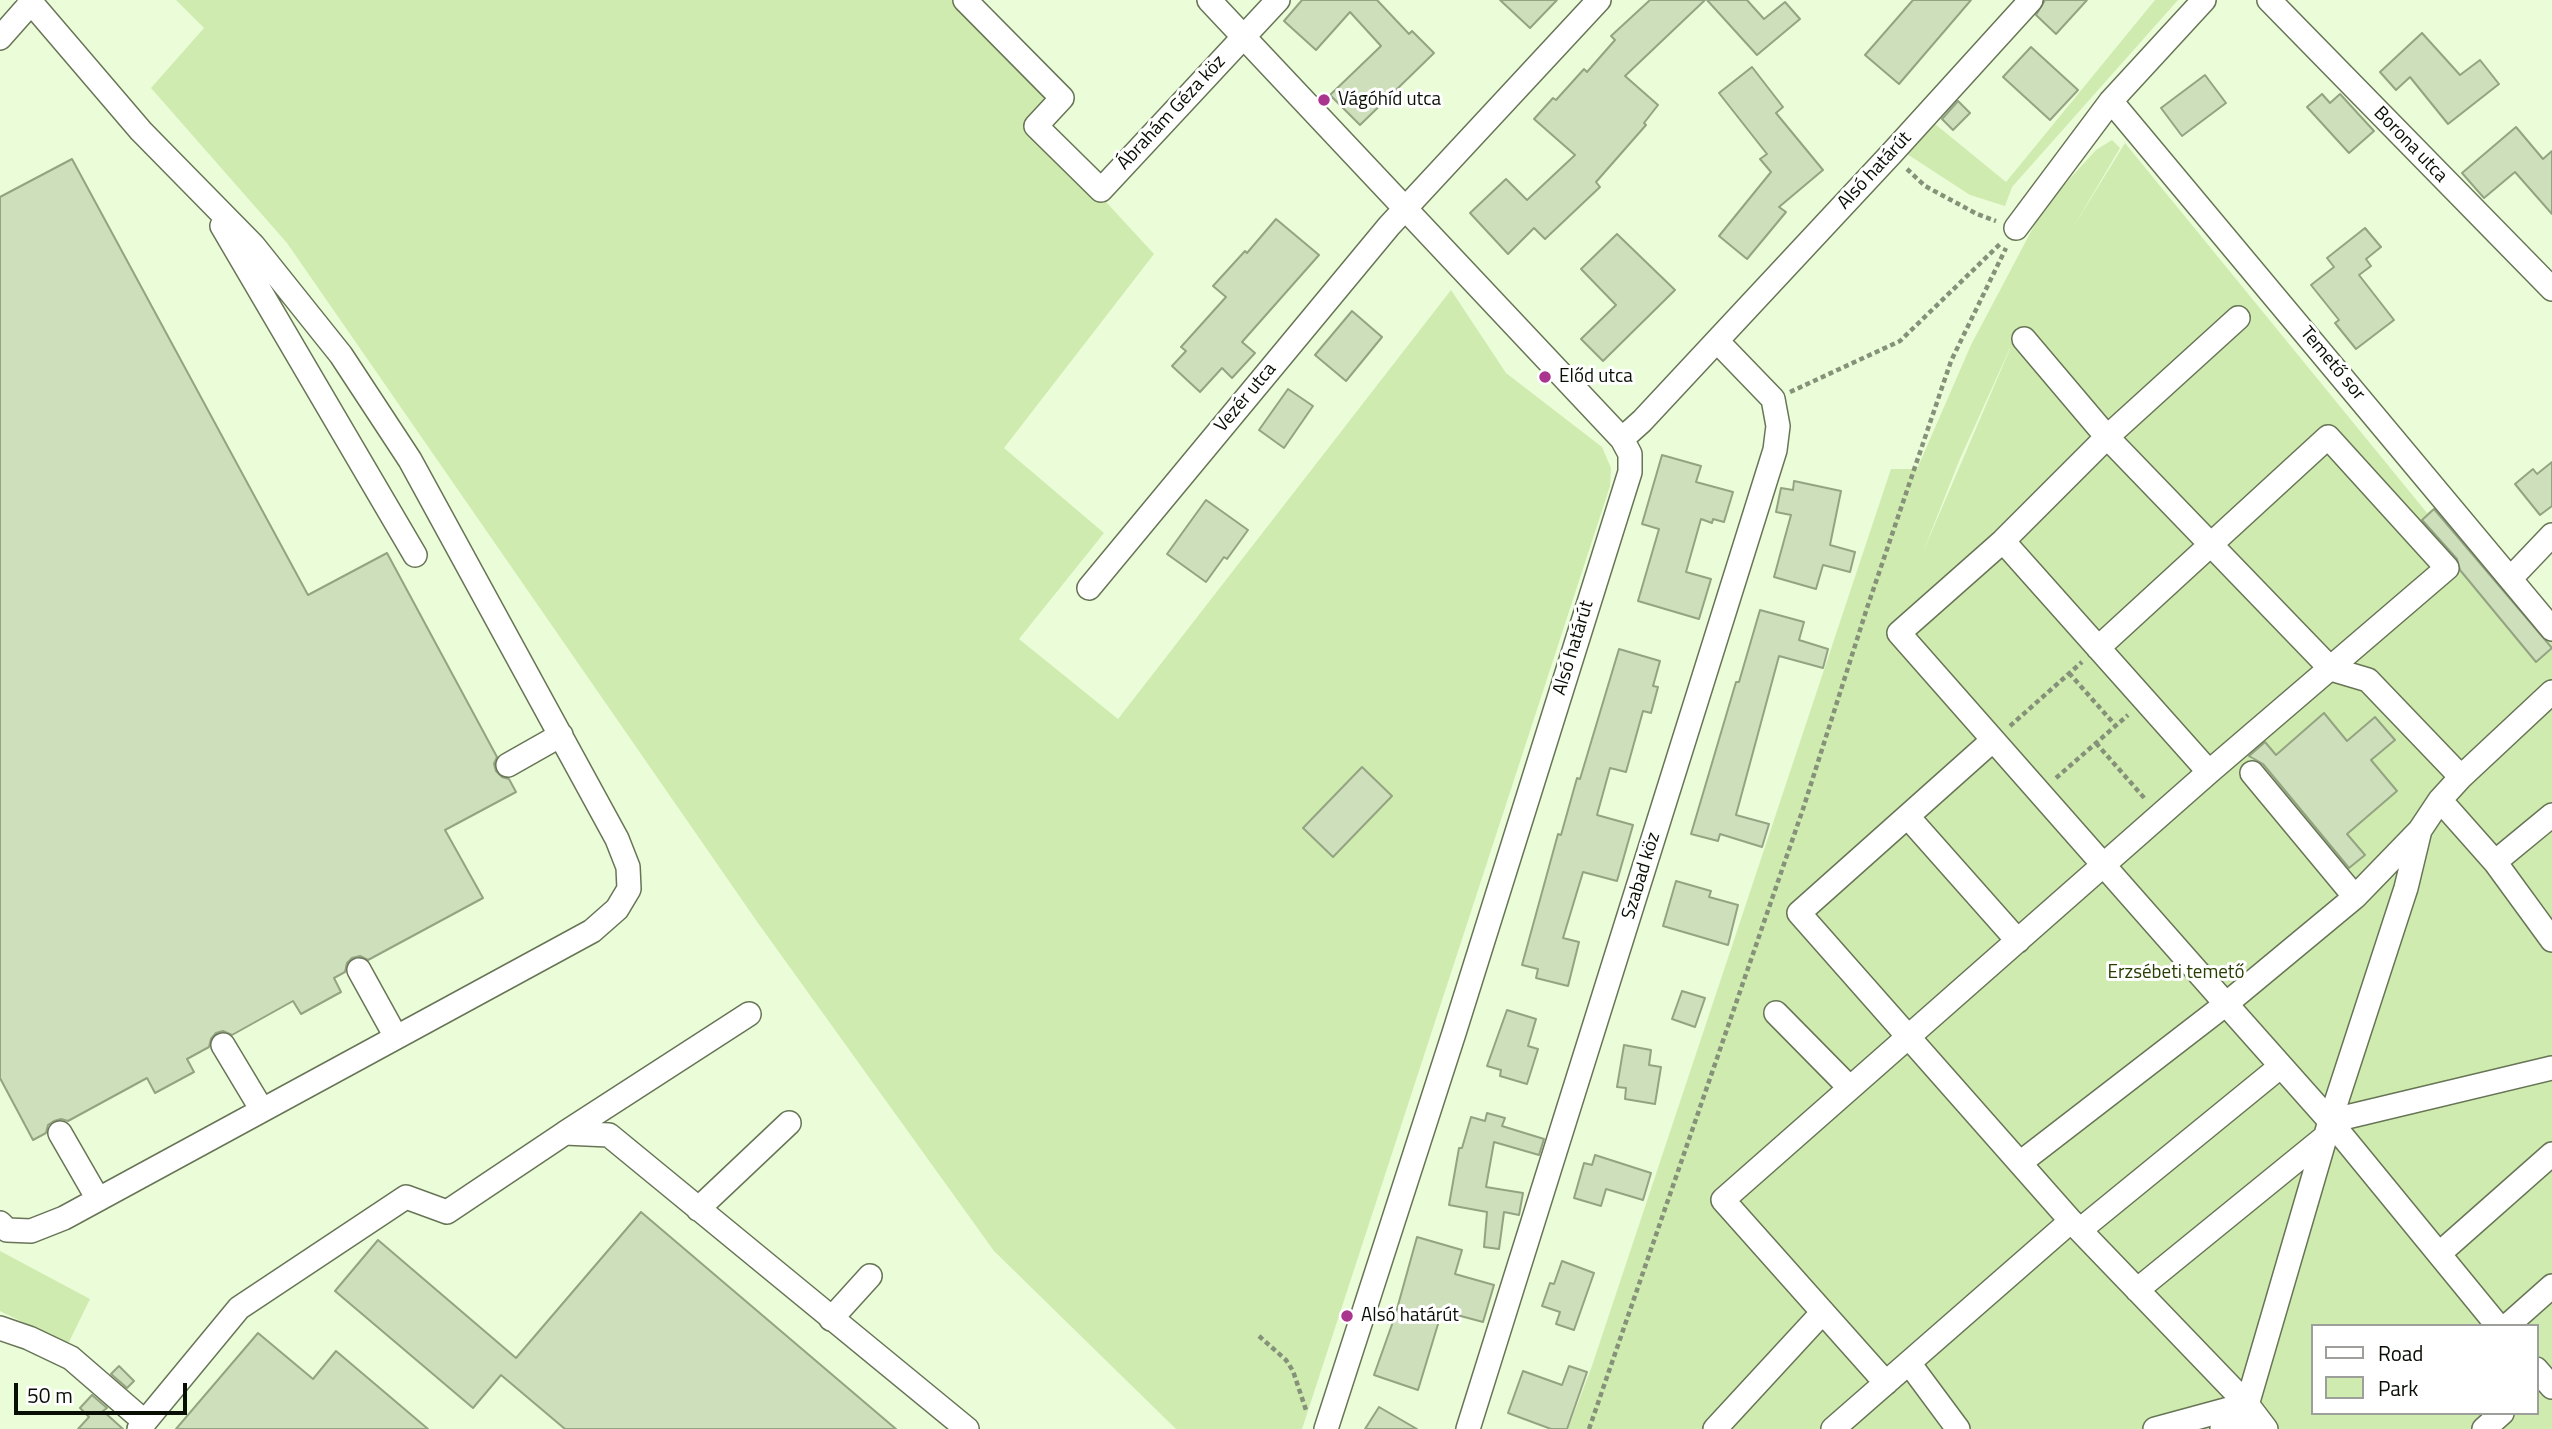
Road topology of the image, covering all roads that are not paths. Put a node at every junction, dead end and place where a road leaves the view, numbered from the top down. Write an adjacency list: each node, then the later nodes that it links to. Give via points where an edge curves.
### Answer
1 (965, 0): 9 (street, Ábrahám Géza köz, via 1062,98 1035,126 1101,190)
2 (1209, 0): 9 (street)
3 (1278, 0): 9 (street, Ábrahám Géza köz)
4 (1600, 0): 13 (street)
5 (2031, 0): 18 (street, Alsó határút)
6 (2204, 0): 11 (street)
7 (2269, 0): 15 (street, Borona utca)
8 (30, 2): 10 (street); 12 (street, via 141,131)
9 (1243, 37): 13 (street)
10 (0, 38)
11 (2111, 101): 14 (street); 25 (street, Temető sor)
12 (198, 187): 24 (street); 31 (street, via 253,245 355,376 410,460)
13 (1404, 208): 20 (street); 26 (street, Vezér utca)
14 (2016, 228)
15 (2552, 289)
16 (2238, 318): 19 (street)
17 (2024, 339): 19 (street)
18 (1717, 341): 20 (street, Alsó határút); 86 (street, Szabad köz, via 1773,399 1778,426 1775,450)
19 (2107, 437): 22 (street); 23 (street)
20 (1622, 439): 85 (street, Alsó határút, via 1630,454 1630,472)
21 (2552, 535): 25 (street)
22 (2003, 541): 28 (street); 32 (street, via 1899,633)
23 (2210, 544): 28 (street); 29 (street); 29 (street, via 2328,437 2447,568)
24 (415, 555)
25 (2511, 578): 27 (street, Temető sor)
26 (1089, 588)
27 (2552, 629)
28 (2098, 648): 34 (street)
29 (2331, 669): 34 (street); 36 (street, via 2368,680)
30 (2552, 692): 36 (street)
31 (561, 735): 33 (street); 51 (street, via 617,839 628,867 629,889 617,909 592,931)
32 (1993, 740): 39 (street); 42 (street)
33 (508, 765)
34 (2208, 772): 42 (street)
35 (2252, 773): 43 (street)
36 (2461, 777): 37 (street)
37 (2440, 800): 40 (street); 41 (street)
38 (2552, 815): 41 (street)
39 (1908, 817): 46 (street); 52 (street, via 1799,913)
40 (2420, 830): 43 (street); 59 (street, via 2406,888)
41 (2495, 862): 44 (street)
42 (2104, 865): 46 (street); 48 (street)
43 (2355, 897): 48 (street)
44 (2544, 917): 45 (street)
45 (2552, 940)
46 (2018, 941): 52 (street)
47 (359, 970): 51 (street)
48 (2226, 1004): 54 (street); 63 (street)
49 (1776, 1013): 56 (street)
50 (749, 1014): 61 (street)
51 (396, 1037): 57 (street)
52 (1909, 1037): 56 (street); 63 (street)
53 (223, 1045): 57 (street)
54 (2281, 1066): 59 (street); 67 (street)
55 (2552, 1068): 59 (street)
56 (1850, 1088): 72 (street, via 1724,1200)
57 (262, 1110): 64 (street)
58 (789, 1123): 65 (street)
59 (2327, 1129): 68 (street); 71 (street); 81 (street)
60 (60, 1133): 64 (street)
61 (565, 1133): 65 (street, via 609,1135); 83 (street, via 447,1212 406,1197 239,1308)
62 (2552, 1154): 68 (street)
63 (2020, 1163): 67 (street)
64 (98, 1199): 66 (street, via 31,1231 7,1230)
65 (698, 1209): 73 (street)
66 (0, 1223)
67 (2076, 1226): 71 (street); 79 (street)
68 (2440, 1253): 74 (street)
69 (870, 1276): 73 (street)
70 (2552, 1286): 75 (street)
71 (2137, 1290): 81 (street)
72 (1824, 1312): 80 (street); 87 (street)
73 (831, 1319): 84 (street)
74 (2496, 1324)
75 (2509, 1324)
76 (0, 1328): 78 (street)
77 (0, 1334): 78 (street)
78 (29, 1338): 83 (street, via 71,1359 118,1398)
79 (1909, 1363): 80 (street); 89 (street)
80 (1886, 1383): 88 (street)
81 (2247, 1404): 90 (street); 91 (street); 92 (street); 93 (street)
82 (2500, 1415): 94 (street)
83 (142, 1426)
84 (967, 1429)
85 (1326, 1429)
86 (1468, 1429)
87 (1715, 1429)
88 (1833, 1429)
89 (1958, 1429)
90 (2155, 1429)
91 (2222, 1429)
92 (2240, 1429)
93 (2266, 1429)
94 (2484, 1429)

